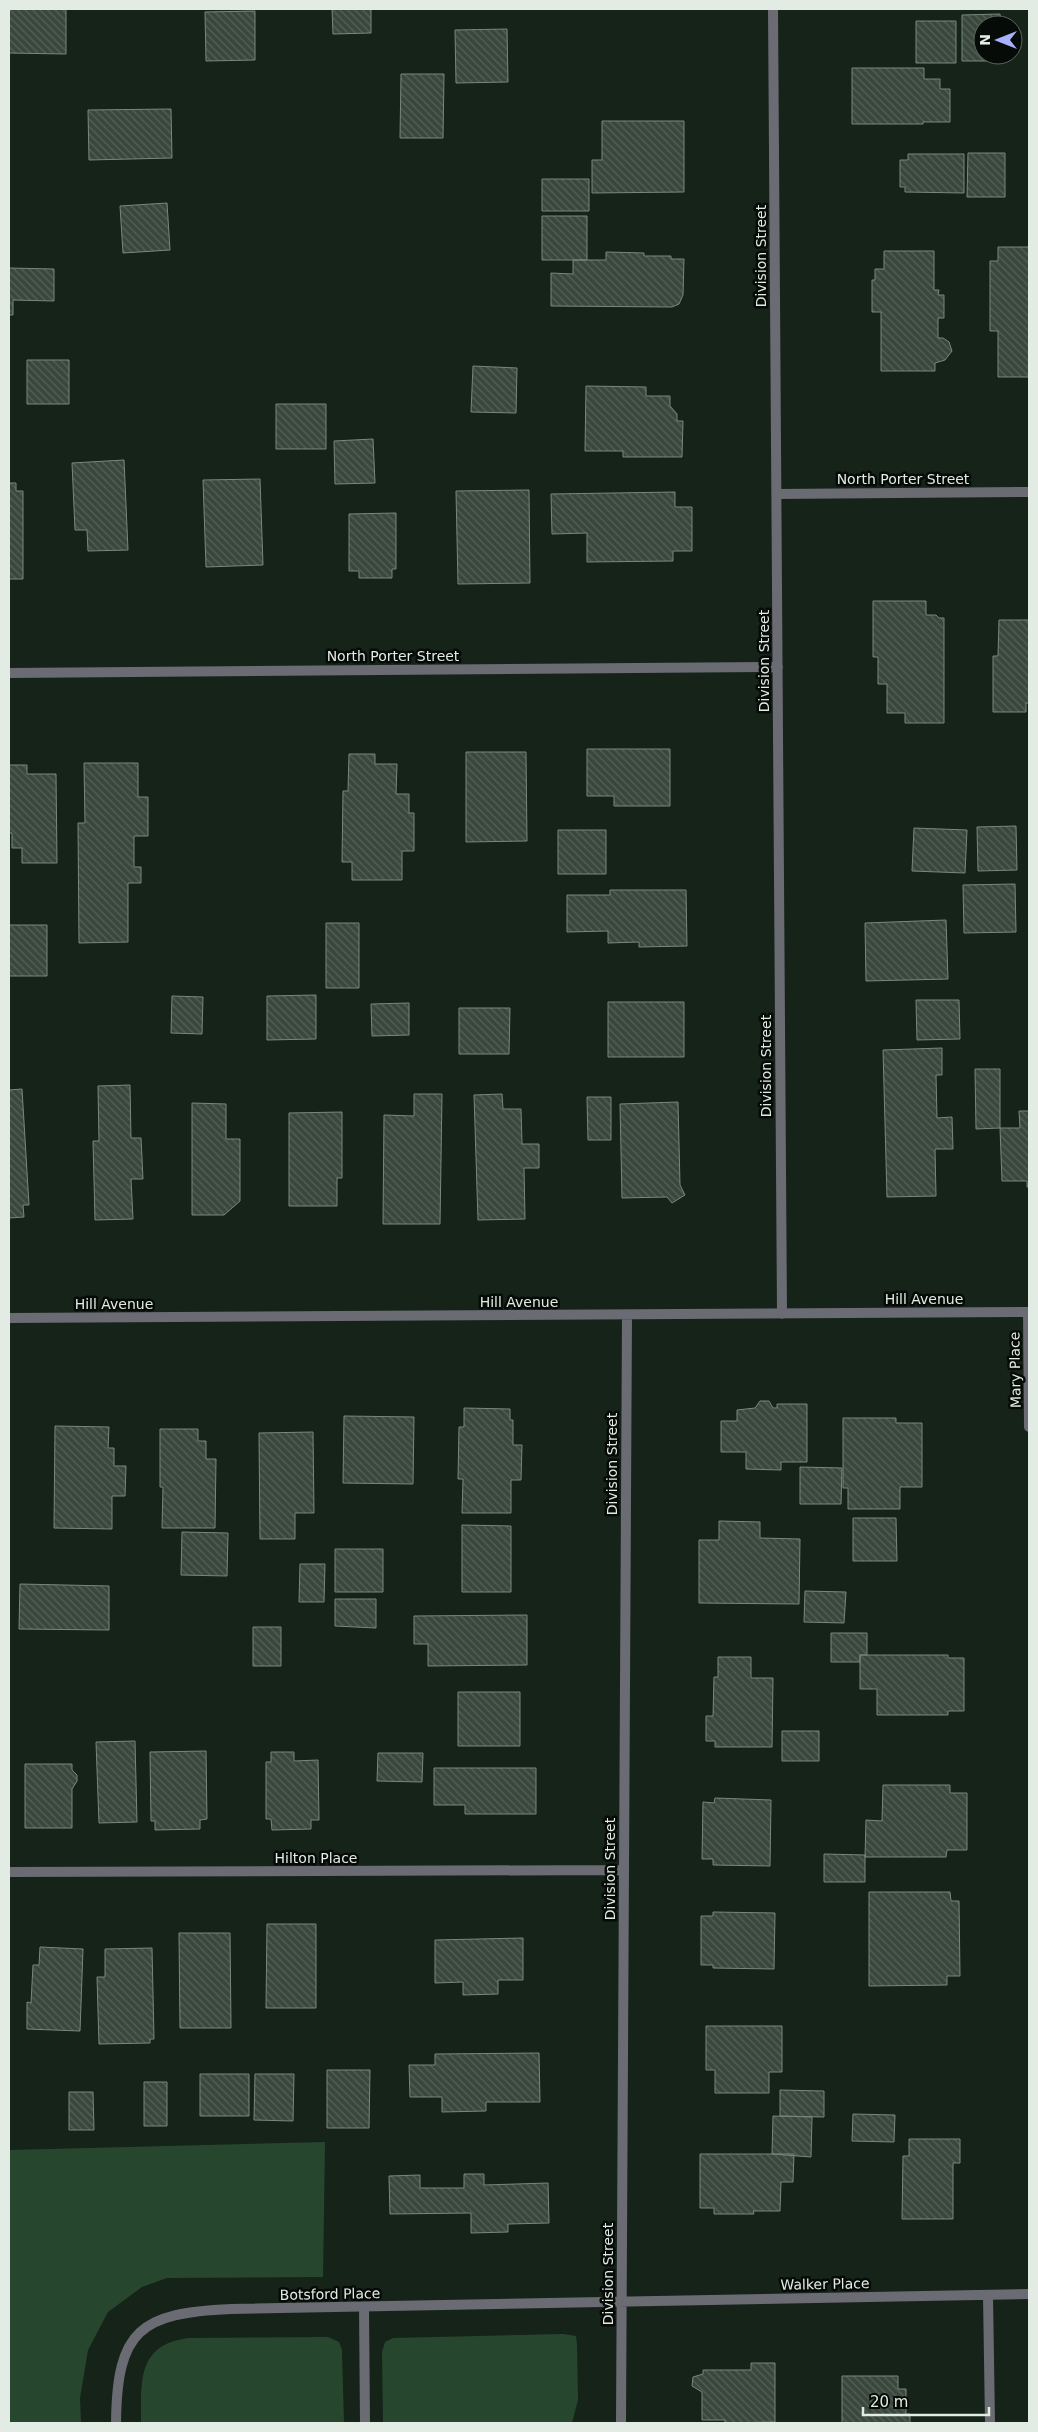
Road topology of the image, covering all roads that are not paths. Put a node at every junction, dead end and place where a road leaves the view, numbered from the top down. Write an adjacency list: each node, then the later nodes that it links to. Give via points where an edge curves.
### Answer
1 (772, 9): 3 (street, Division Street)
2 (1029, 492): 3 (street, North Porter Street)
3 (777, 494): 4 (street, Division Street)
4 (778, 667): 5 (street, North Porter Street); 7 (street, Division Street)
5 (9, 673)
6 (1028, 1312): 7 (street, Hill Avenue); 10 (street, Mary Place)
7 (782, 1314): 8 (street, Hill Avenue)
8 (627, 1315): 9 (street, Hill Avenue); 11 (street, Division Street)
9 (9, 1318)
10 (1029, 1427)
11 (624, 1870): 12 (street, Hilton Place); 15 (street, Division Street)
12 (9, 1872)
13 (1029, 2294): 14 (street, Walker Place)
14 (988, 2295): 15 (street, Walker Place); 20 (street)
15 (622, 2302): 16 (street, Botsford Place); 19 (street, Division Street)
16 (364, 2307): 17 (street, Botsford Place, via 204,2310 178,2313 153,2322 134,2338 121,2363); 18 (street)
17 (116, 2423)
18 (365, 2423)
19 (621, 2423)
20 (990, 2423)

